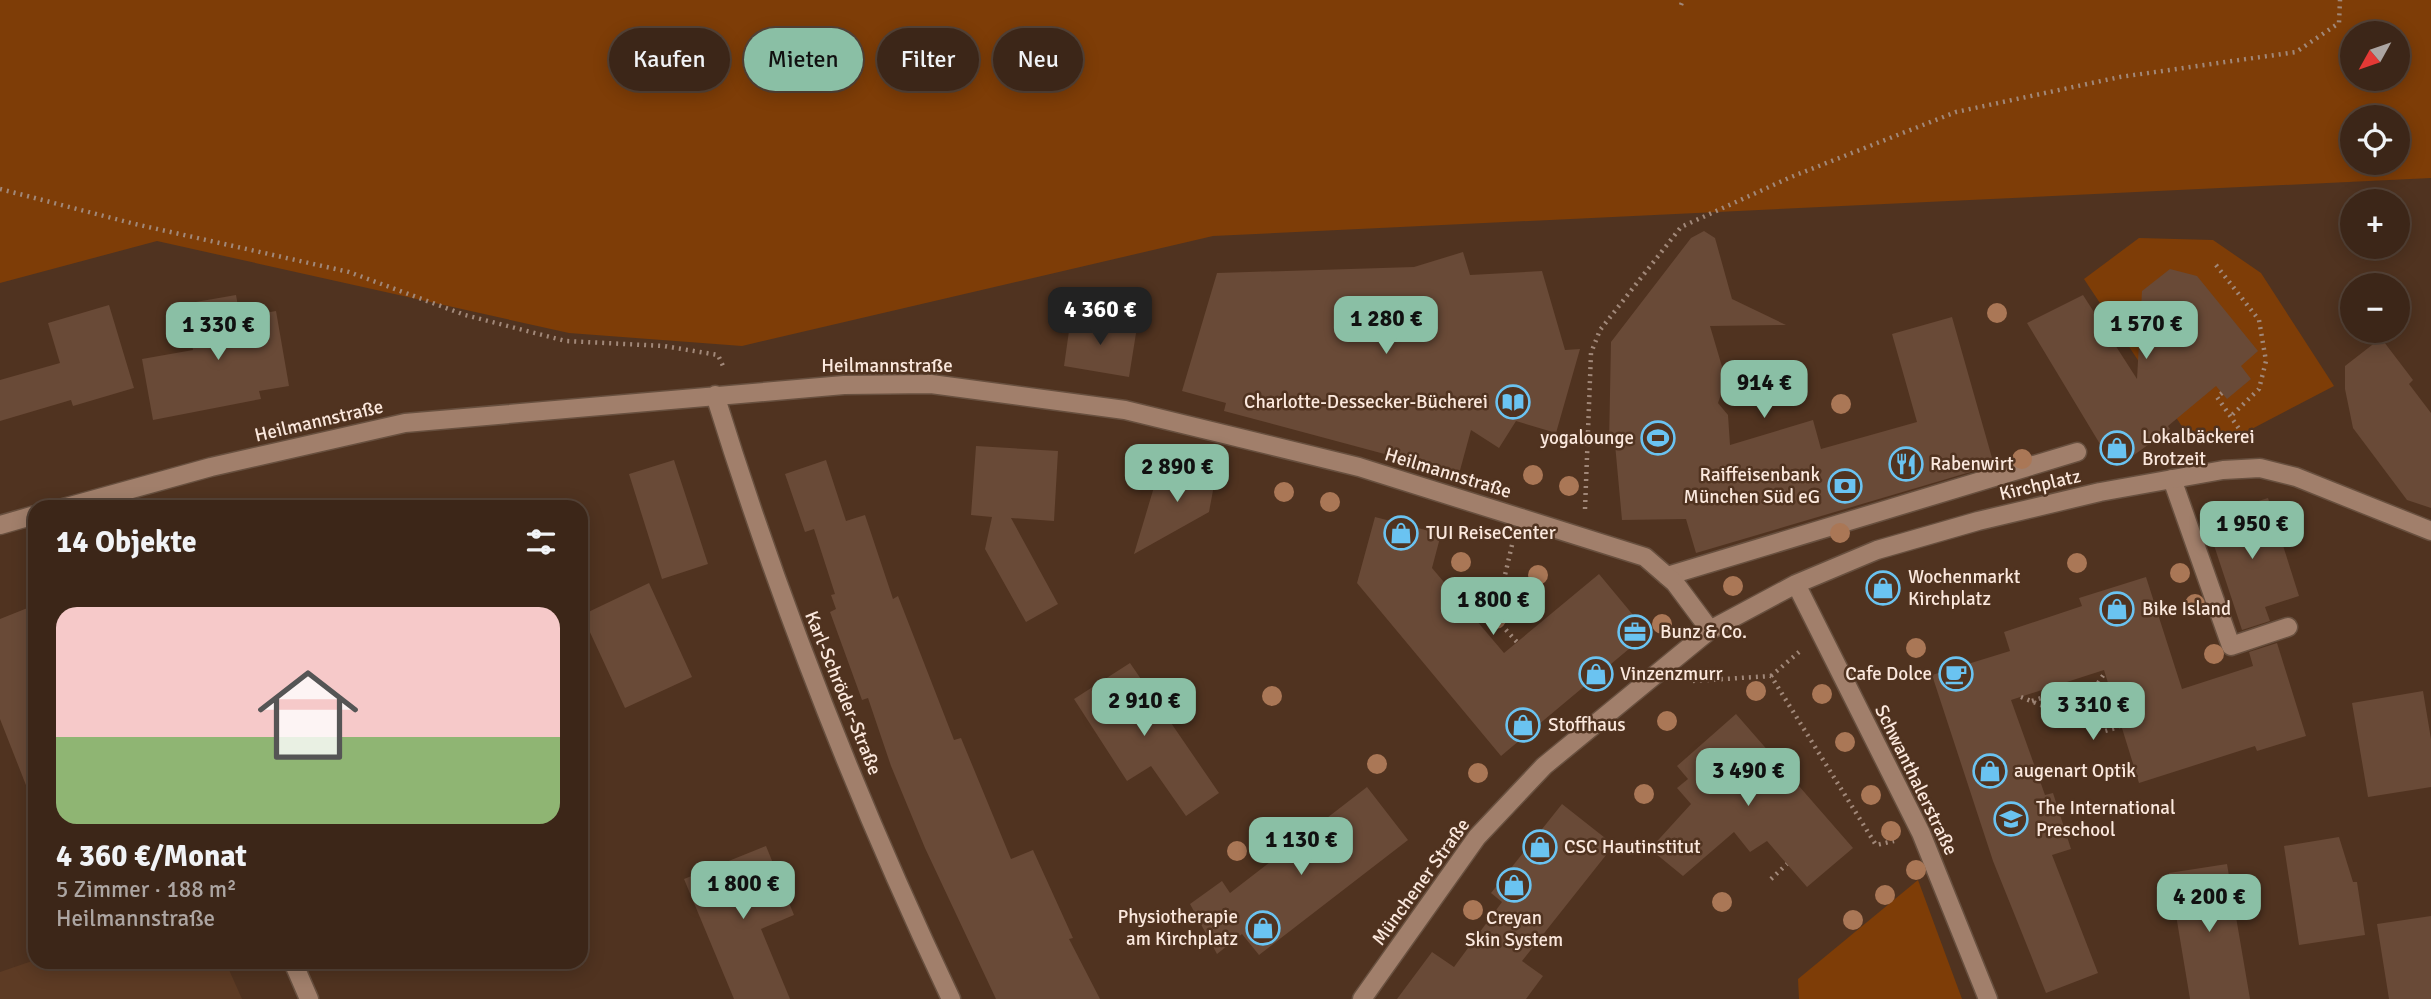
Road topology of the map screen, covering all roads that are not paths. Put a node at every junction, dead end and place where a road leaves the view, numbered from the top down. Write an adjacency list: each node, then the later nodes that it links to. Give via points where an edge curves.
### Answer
1 (724, 394): 4 (street, Heilmannstraße, via 405,423 211,467); 8 (street, Heilmannstraße, via 931,384 1125,410 1359,467 1645,557); 14 (street, Karl-Schröder-Straße, via 752,514 812,676 912,918)
2 (2077, 453): 8 (street)
3 (2172, 479): 7 (street, Kirchplatz, via 2260,468 2296,477); 9 (street, Kirchplatz, via 1978,521 1877,550); 10 (street, via 2231,646)
4 (118, 500)
5 (28, 517): 6 (street)
6 (0, 525)
7 (2431, 531)
8 (1667, 576): 11 (street, Heilmannstraße)
9 (1796, 584): 11 (street, Kirchplatz); 16 (street, Schwanthalerstraße, via 1921,833)
10 (2288, 627)
11 (1710, 629): 15 (street, Münchener Straße, via 1544,766 1477,837)
12 (296, 969): 13 (street)
13 (309, 999)
14 (951, 999)
15 (1362, 999)
16 (1988, 999)

